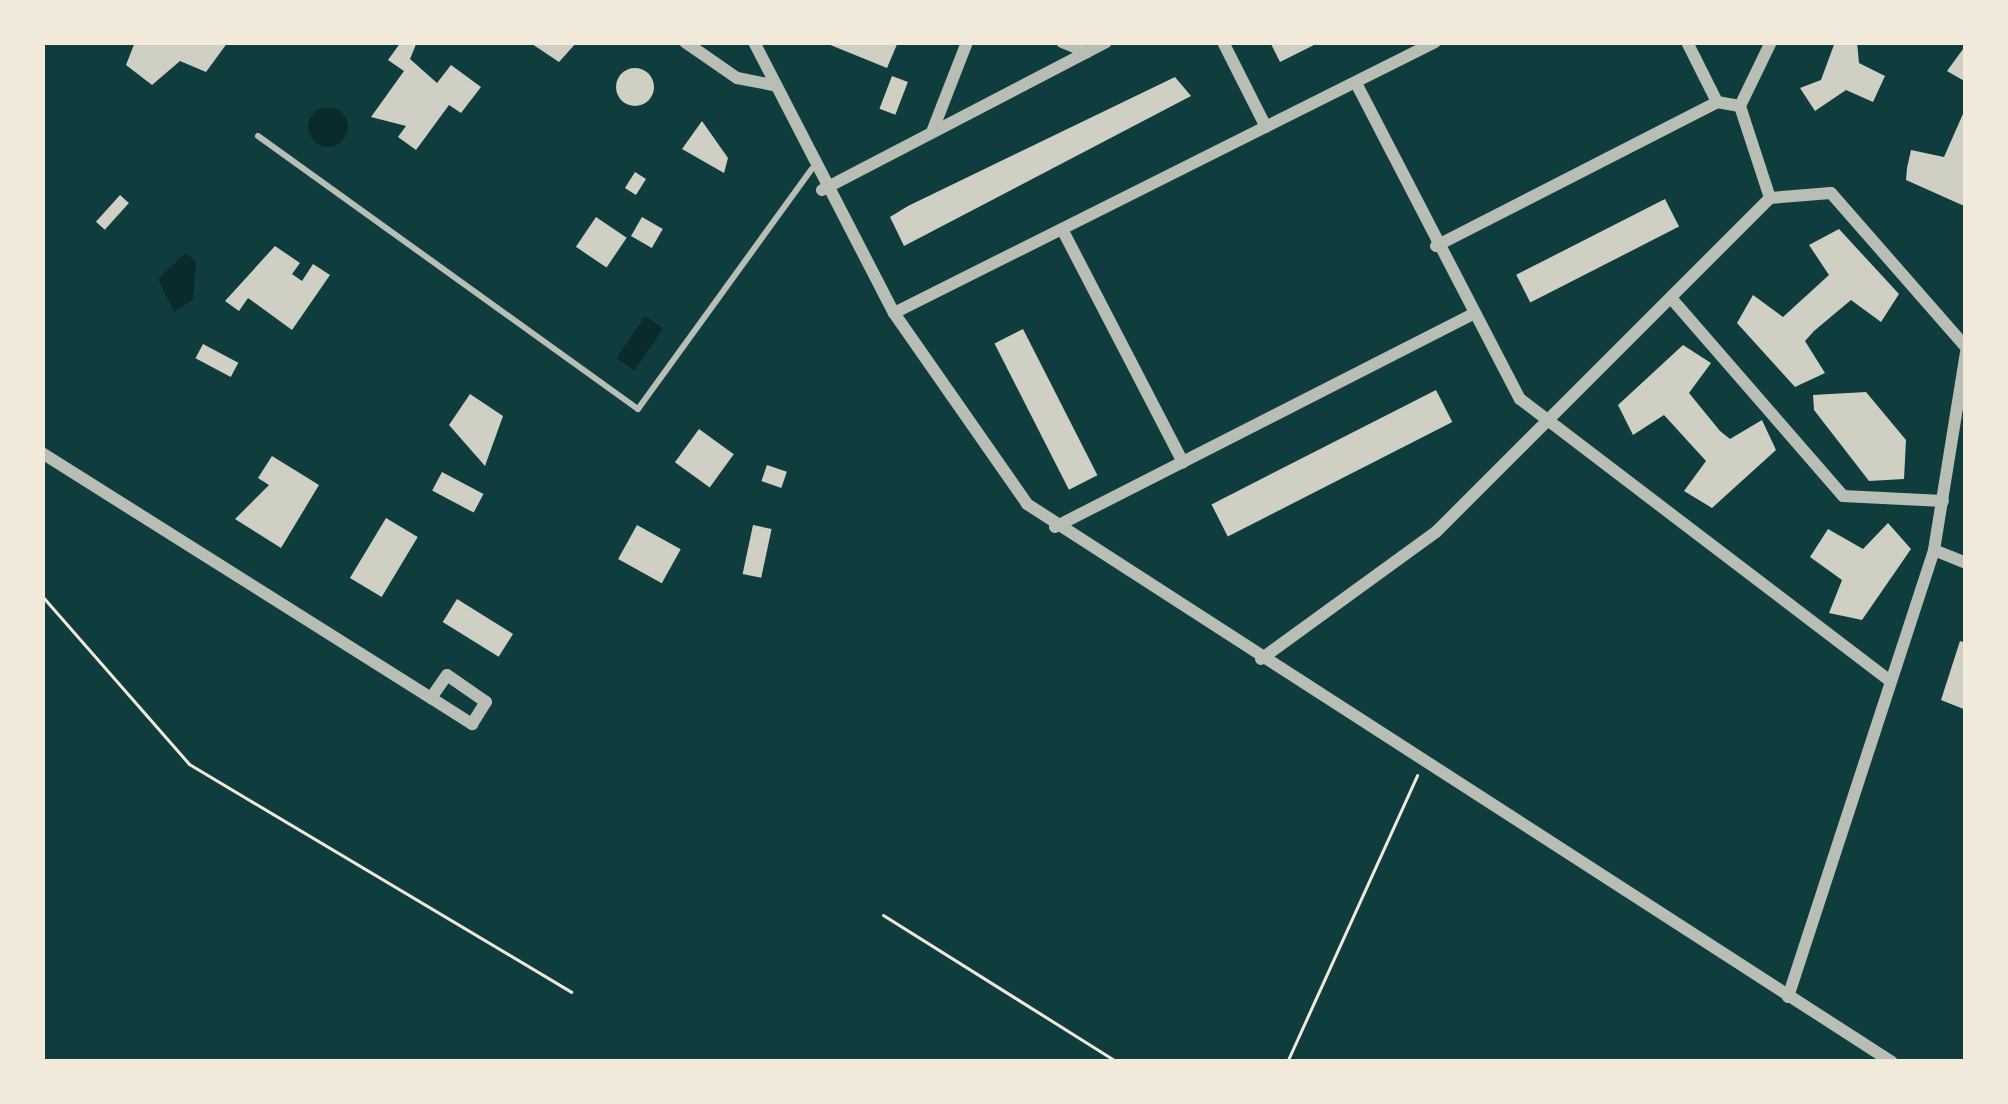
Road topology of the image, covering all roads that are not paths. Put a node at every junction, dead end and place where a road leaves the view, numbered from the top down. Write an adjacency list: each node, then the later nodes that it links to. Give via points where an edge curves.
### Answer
1 (685, 42): 12 (street, via 737,78)
2 (754, 42): 12 (street)
3 (967, 42): 16 (street)
4 (1062, 42): 10 (street)
5 (1106, 42): 10 (street)
6 (1223, 42): 15 (street)
7 (1435, 42): 11 (street)
8 (1687, 42): 13 (street)
9 (1771, 42): 14 (street)
10 (1087, 52): 16 (street)
11 (1356, 83): 15 (street); 22 (street)
12 (773, 85): 18 (street)
13 (1717, 102): 14 (street); 22 (street)
14 (1740, 106): 20 (street)
15 (1266, 128): 21 (street)
16 (932, 133): 19 (street)
17 (258, 136): 18 (lane, via 638,409)
18 (812, 169): 19 (street)
19 (822, 190): 24 (street)
20 (1770, 199): 23 (street); 26 (street, via 1831,193)
21 (1062, 229): 24 (street); 29 (street)
22 (1436, 246): 25 (street)
23 (1671, 298): 27 (street); 30 (street, via 1843,496)
24 (894, 313): 31 (street)
25 (1471, 315): 27 (street, via 1520,399); 29 (street)
26 (1966, 350): 30 (street)
27 (1548, 422): 34 (street, via 1436,532); 35 (street)
28 (42, 453): 36 (street)
29 (1183, 462): 31 (street)
30 (1942, 501): 32 (street)
31 (1055, 527): 34 (street)
32 (1934, 550): 33 (street); 35 (street)
33 (1966, 563)
34 (1261, 658): 37 (street)
35 (1890, 682): 37 (street)
36 (430, 698)
37 (1788, 997): 38 (street)
38 (1892, 1062)

